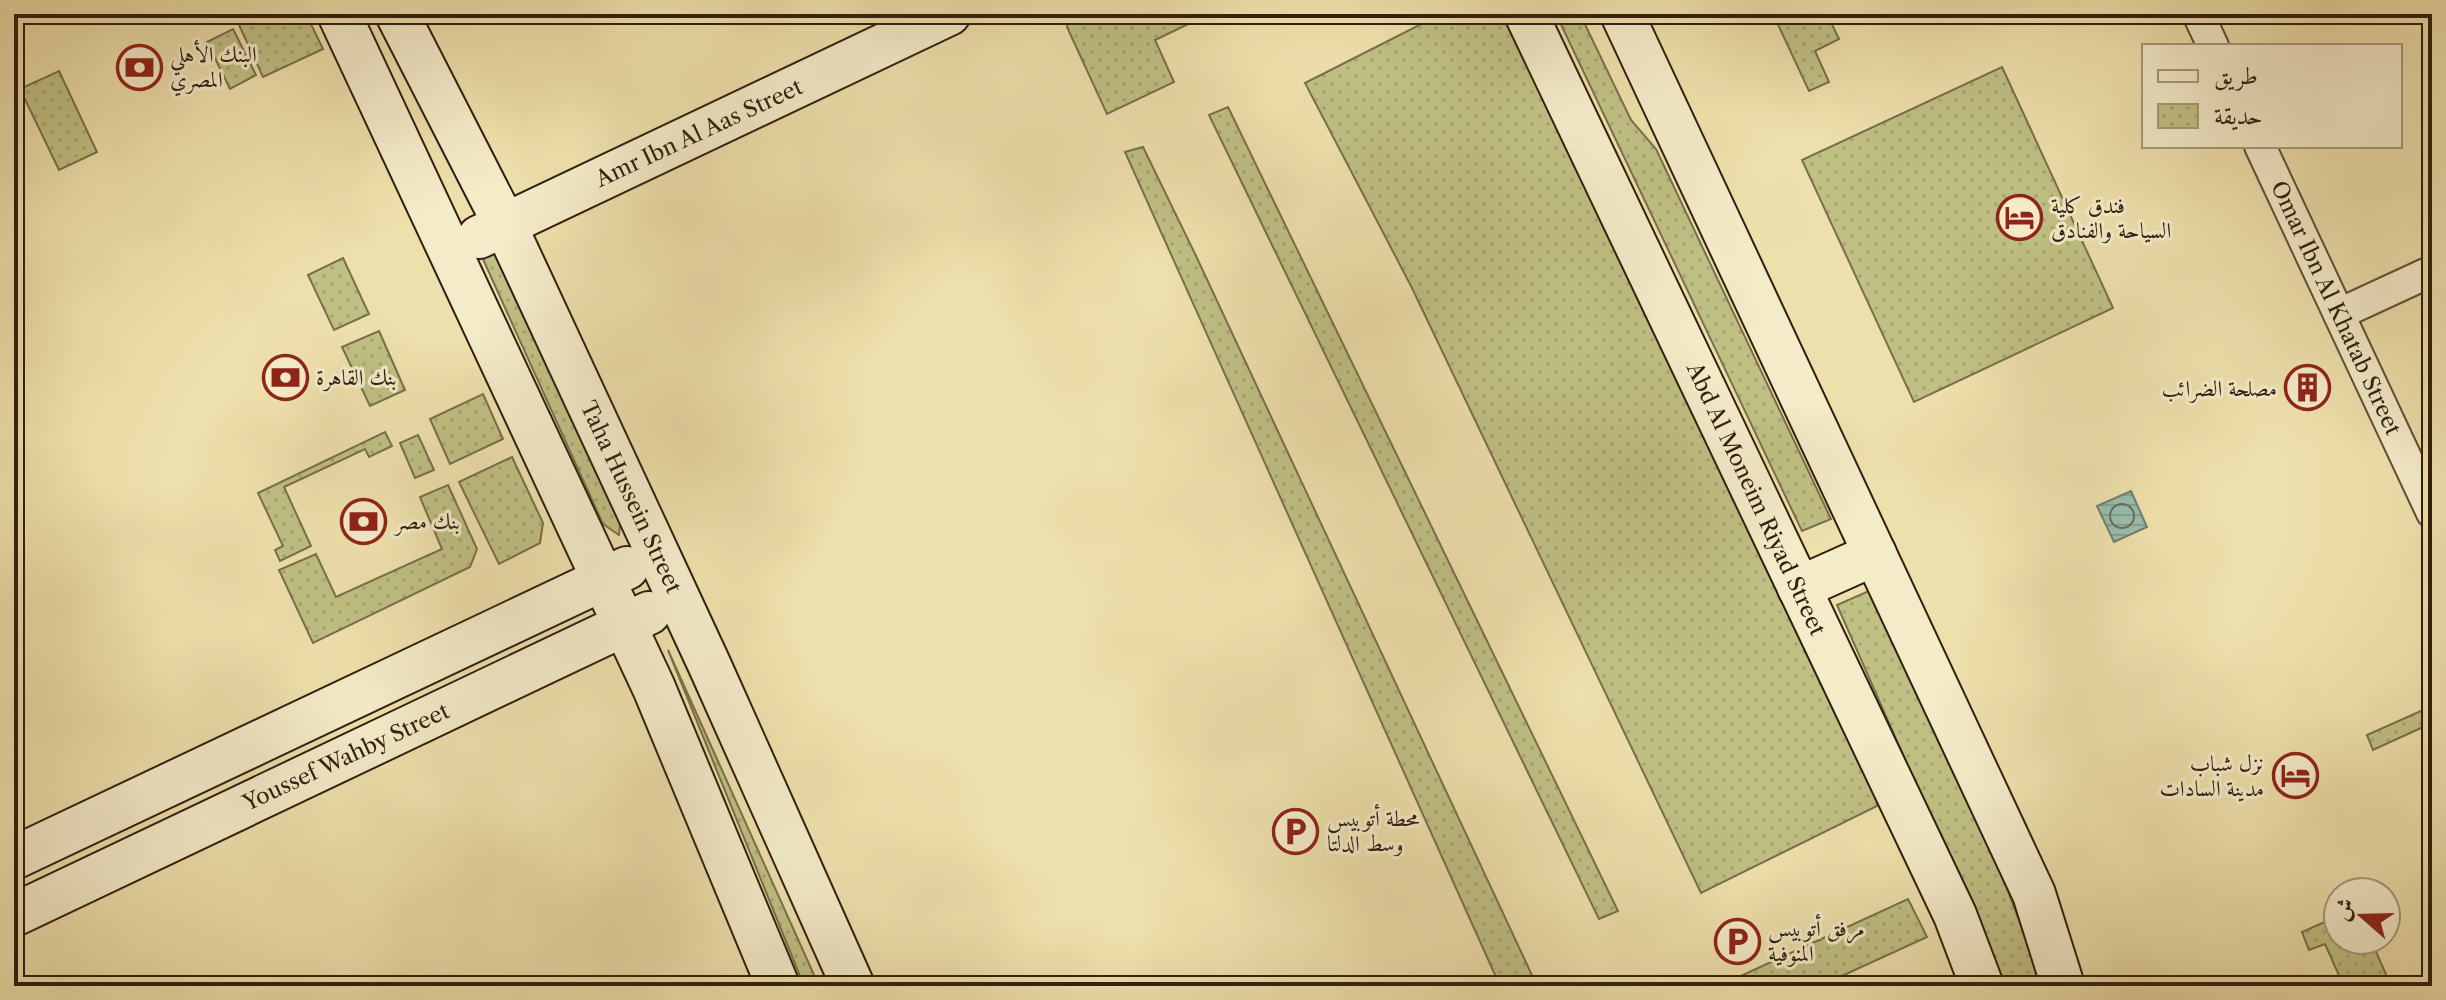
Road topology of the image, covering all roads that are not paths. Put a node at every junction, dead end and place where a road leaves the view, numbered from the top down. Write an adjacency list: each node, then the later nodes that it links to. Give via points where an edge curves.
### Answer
1 (339, 14): 10 (street)
2 (397, 14): 9 (street, Taha Hussein Street)
3 (949, 14): 9 (street, Amr Ibn Al Aas Street)
4 (1526, 14): 17 (street, Abd Al Moneim Riyad Street)
5 (1622, 14): 15 (street)
6 (2198, 14): 7 (street)
7 (2212, 44)
8 (2261, 148): 12 (street, Omar Ibn Al Khatab Street)
9 (505, 225): 10 (street, Amr Ibn Al Aas Street); 14 (street, Taha Hussein Street)
10 (449, 250): 16 (street)
11 (2432, 271): 12 (street)
12 (2339, 314): 13 (street, Omar Ibn Al Khatab Street)
13 (2432, 513)
14 (657, 554): 16 (street); 18 (street, Taha Hussein Street)
15 (1875, 554): 17 (street); 25 (street, via 2034,894)
16 (603, 579): 19 (street); 20 (street)
17 (1799, 588): 24 (street, Abd Al Moneim Riyad Street, via 1955,915)
18 (678, 599): 19 (street, Youssef Wahby Street); 23 (street, Taha Hussein Street)
19 (624, 625): 21 (street, Youssef Wahby Street); 22 (street)
20 (14, 858)
21 (14, 915)
22 (778, 986)
23 (853, 986)
24 (1982, 986)
25 (2063, 986)

